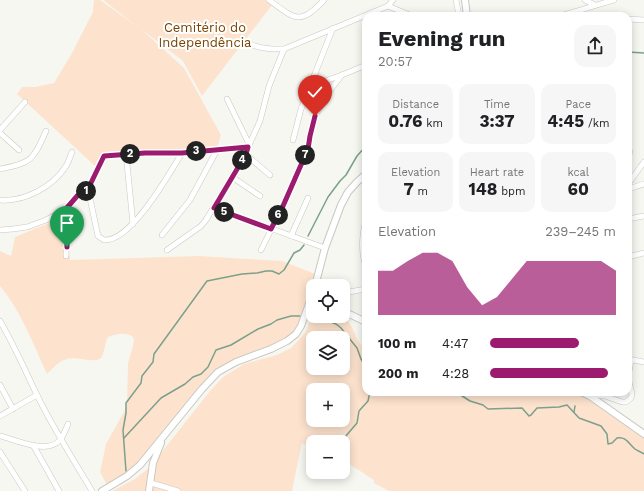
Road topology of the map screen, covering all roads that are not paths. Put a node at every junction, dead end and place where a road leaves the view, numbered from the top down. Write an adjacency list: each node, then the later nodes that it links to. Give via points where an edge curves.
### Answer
1 (269, 0): 2 (street, via 295,17 309,15)
2 (324, 0)
3 (392, 0): 9 (street)
4 (456, 0): 12 (street)
5 (465, 0): 13 (street)
6 (585, 0): 8 (street)
7 (614, 0): 8 (street)
8 (595, 5): 14 (street)
9 (388, 6): 10 (street); 11 (street)
10 (373, 12)
11 (402, 12)
12 (458, 12)
13 (466, 12)
14 (578, 12)
15 (362, 16): 18 (street)
16 (632, 19): 17 (street)
17 (644, 20)
18 (333, 28): 20 (street); 23 (street)
19 (246, 42): 20 (street, via 254,46)
20 (284, 49): 30 (street, via 269,86 260,121)
21 (362, 67): 22 (street)
22 (342, 75): 23 (street); 54 (street, via 315,116 308,149)
23 (311, 86): 29 (street)
24 (227, 99): 30 (street)
25 (25, 102): 26 (street)
26 (0, 130)
27 (46, 132): 38 (street, via 37,152 28,161)
28 (0, 133): 31 (street)
29 (292, 140)
30 (248, 145): 32 (street); 36 (street)
31 (19, 150)
32 (217, 150): 34 (street); 56 (street, via 188,204)
33 (72, 152): 48 (street, via 66,166 51,184 11,201)
34 (182, 153): 35 (street); 53 (street, via 158,192)
35 (126, 154): 45 (street, via 104,156); 53 (street)
36 (246, 154): 39 (street); 40 (street)
37 (644, 162): 42 (street)
38 (0, 169)
39 (270, 175)
40 (232, 177): 46 (street); 49 (street)
41 (362, 178): 58 (street, via 348,192 341,205)
42 (632, 178)
43 (644, 184): 44 (street)
44 (632, 188)
45 (88, 189): 50 (street, via 78,195); 53 (street, via 98,236 104,240 113,239)
46 (260, 196)
47 (308, 198): 57 (street)
48 (0, 200)
49 (214, 208): 54 (street); 59 (street, via 201,226)
50 (65, 210): 55 (street, via 27,227); 62 (street)
51 (644, 216): 52 (street)
52 (632, 218)
53 (133, 224)
54 (271, 229): 57 (street); 60 (street)
55 (0, 230)
56 (162, 235)
57 (291, 236): 58 (street)
58 (325, 248): 64 (street)
59 (167, 250)
60 (261, 250)
61 (644, 253): 63 (street)
62 (66, 256)
63 (632, 256)
64 (318, 279)
65 (362, 290): 66 (street)
66 (350, 291)
67 (306, 312): 81 (street, via 296,334 287,341 218,372)
68 (350, 314): 69 (street)
69 (362, 320)
70 (0, 321): 74 (street)
71 (632, 360): 72 (street)
72 (644, 362)
73 (0, 385): 78 (street)
74 (37, 395): 78 (street); 84 (street)
75 (590, 396): 82 (street)
76 (605, 396): 77 (street, via 626,402)
77 (632, 396)
78 (13, 409): 79 (street)
79 (0, 416)
80 (68, 424): 84 (street)
81 (165, 434): 87 (street, via 153,463); 91 (street, via 140,465)
82 (644, 434)
83 (0, 436): 85 (street)
84 (60, 440): 85 (street, via 49,447); 90 (street)
85 (33, 445): 89 (street)
86 (0, 452): 88 (street)
87 (150, 483): 92 (street); 93 (street)
88 (25, 491)
89 (59, 491)
90 (92, 491)
91 (102, 491)
92 (149, 491)
93 (178, 491)

